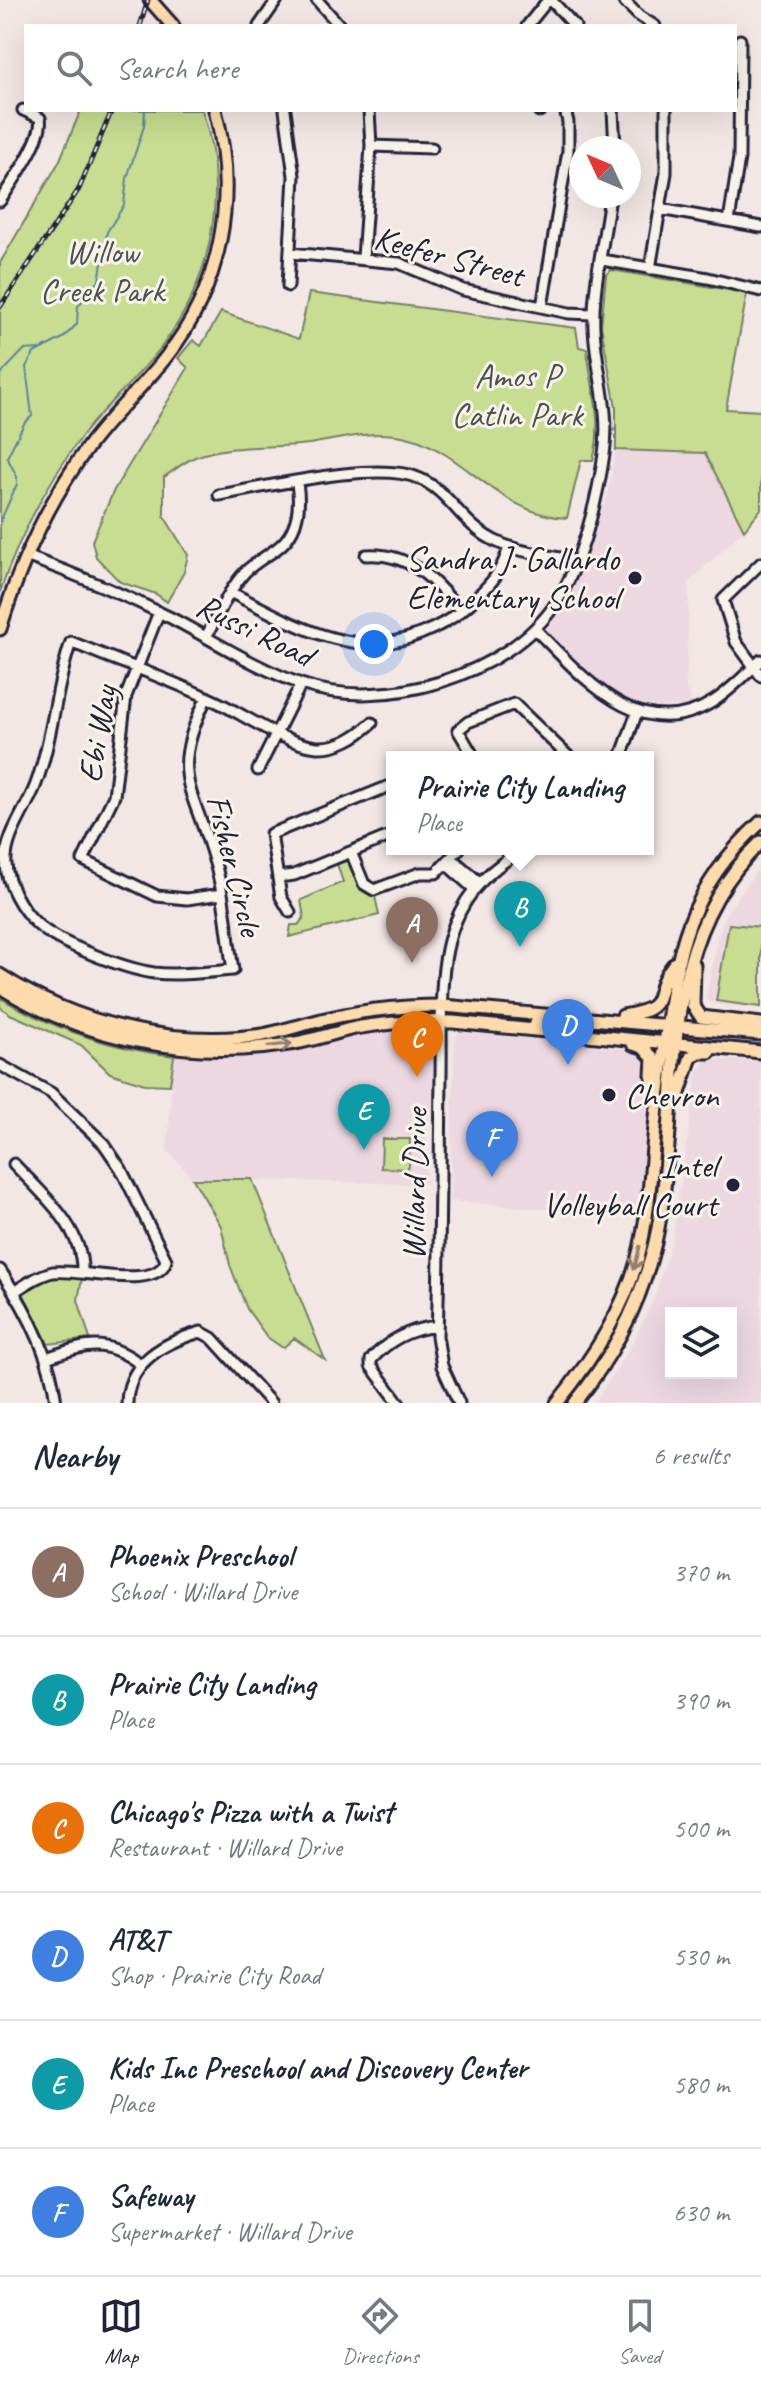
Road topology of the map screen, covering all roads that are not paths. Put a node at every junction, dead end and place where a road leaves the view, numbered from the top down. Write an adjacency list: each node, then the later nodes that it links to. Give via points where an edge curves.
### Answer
1 (277, 0): 8 (street)
2 (317, 0): 9 (street)
3 (549, 0): 10 (street); 11 (street)
4 (623, 0): 6 (street)
5 (152, 2): 7 (main road)
6 (641, 21)
7 (171, 24)
8 (260, 24)
9 (338, 24)
10 (529, 24)
11 (573, 24)
12 (740, 40): 13 (street)
13 (737, 85): 29 (street, via 739,158)
14 (27, 112): 25 (street, via 40,118 41,127)
15 (215, 112): 43 (main road, via 225,204 207,288 174,348 81,457)
16 (285, 112): 31 (street, via 294,176)
17 (369, 112): 22 (street)
18 (566, 112): 37 (street, via 568,151)
19 (613, 112): 21 (street)
20 (666, 112): 28 (street, via 668,152)
21 (614, 136)
22 (371, 146): 23 (street); 32 (street)
23 (432, 148)
24 (0, 180): 25 (street)
25 (11, 184): 26 (street)
26 (0, 201)
27 (608, 208): 33 (street, Russi Road)
28 (660, 209): 29 (street); 34 (street)
29 (729, 221): 30 (street)
30 (761, 227)
31 (290, 253): 32 (street, Keefer Street); 35 (street)
32 (363, 258): 37 (street, Keefer Street, via 410,266 453,287)
33 (602, 260): 34 (street); 38 (street, Russi Road)
34 (650, 269): 36 (street)
35 (288, 286)
36 (761, 291)
37 (542, 307): 38 (street, Keefer Street)
38 (593, 314): 44 (street, Russi Road, via 606,439)
39 (297, 483): 40 (street); 41 (street, via 379,471 408,474 434,487 476,529); 46 (street, via 299,508 292,532)
40 (219, 495)
41 (509, 547): 44 (street); 47 (street, via 495,579)
42 (366, 555): 47 (street, via 413,564)
43 (26, 556): 48 (street, Russi Road); 49 (main road)
44 (576, 561): 50 (street, Russi Road, via 556,602)
45 (761, 563): 52 (street, via 723,600 732,634)
46 (230, 592): 47 (street, via 314,634 353,643 407,639); 51 (street)
47 (461, 611)
48 (159, 612): 51 (street, Russi Road); 53 (street, Ebi Way)
49 (0, 629)
50 (535, 629): 55 (street, Russi Road, via 482,664 409,690 352,694); 57 (street, via 608,698)
51 (206, 637): 55 (street, Russi Road)
52 (757, 664): 54 (street); 57 (street, via 695,710 666,716)
53 (136, 668): 56 (street, Fisher Circle); 75 (street, Ebi Way, via 124,708 114,796 83,860 165,898); 75 (street, Fisher Circle, via 71,642 41,770 8,847 10,880 28,915 48,932 123,965 163,974 233,970)
54 (761, 676)
55 (301, 684): 59 (street)
56 (207, 697): 59 (street, Fisher Circle); 75 (street, Fisher Circle, via 189,736 185,767)
57 (637, 712): 62 (street)
58 (372, 723): 59 (street, Fisher Circle, via 349,740 323,747)
59 (277, 732): 63 (street)
60 (470, 751): 61 (street, via 458,730 514,704)
61 (563, 751)
62 (623, 751)
63 (258, 770)
64 (386, 787): 73 (street, via 271,834)
65 (761, 822): 72 (main road)
66 (386, 837): 68 (street)
67 (761, 842): 77 (main road, via 725,888)
68 (351, 852): 71 (street, via 364,884 374,890 420,873 436,873); 73 (street)
69 (454, 855): 71 (street)
70 (514, 855): 74 (street, Willard Drive)
71 (448, 861): 74 (street)
72 (716, 873): 77 (main road, via 719,880 698,923); 78 (main road, via 696,908)
73 (278, 877): 76 (street)
74 (477, 886): 81 (street, Willard Drive, via 449,939)
75 (221, 894)
76 (290, 912)
77 (696, 944): 86 (main road, via 696,1012 710,1019); 87 (main road)
78 (676, 963): 84 (main road, via 652,1009); 87 (main road)
79 (0, 975): 82 (main road, via 40,998 95,1019 176,1036 264,1035)
80 (0, 987): 91 (main road, one-way to 91, via 89,1029 151,1044 231,1049)
81 (443, 1006): 82 (main road); 83 (main road); 85 (street, Willard Drive)
82 (357, 1013): 91 (main road, via 313,1030)
83 (583, 1017): 84 (main road); 88 (main road, via 539,1021)
84 (612, 1020): 87 (main road)
85 (442, 1021): 88 (main road); 91 (main road, via 383,1024); 103 (street, Willard Drive)
86 (761, 1024)
87 (672, 1026): 89 (main road); 92 (main road)
88 (534, 1030): 90 (main road)
89 (761, 1034)
90 (610, 1036): 92 (main road); 95 (main road, via 649,1052)
91 (311, 1039)
92 (670, 1042): 93 (main road); 95 (main road); 96 (main road)
93 (757, 1052): 96 (main road, via 694,1053)
94 (0, 1065): 101 (street, via 51,1093 104,1144 166,1260 159,1272 136,1277)
95 (658, 1096): 97 (main road)
96 (670, 1108): 99 (main road)
97 (653, 1150): 99 (main road, via 661,1158); 111 (main road, one-way to 111, via 645,1219 628,1286 600,1342)
98 (14, 1164): 101 (street, via 70,1228)
99 (661, 1210): 112 (main road, via 647,1271 629,1317)
100 (0, 1270): 102 (street)
101 (82, 1273): 102 (street, via 46,1274)
102 (14, 1292): 104 (street)
103 (437, 1326): 109 (street, via 402,1334 371,1360); 110 (street, Willard Drive, via 442,1366)
104 (46, 1358): 105 (street, via 97,1345 117,1349); 106 (street)
105 (140, 1364): 107 (street); 108 (street, via 160,1348 204,1332)
106 (56, 1403)
107 (127, 1403)
108 (271, 1403)
109 (399, 1403)
110 (459, 1403)
111 (557, 1403)
112 (575, 1403)

